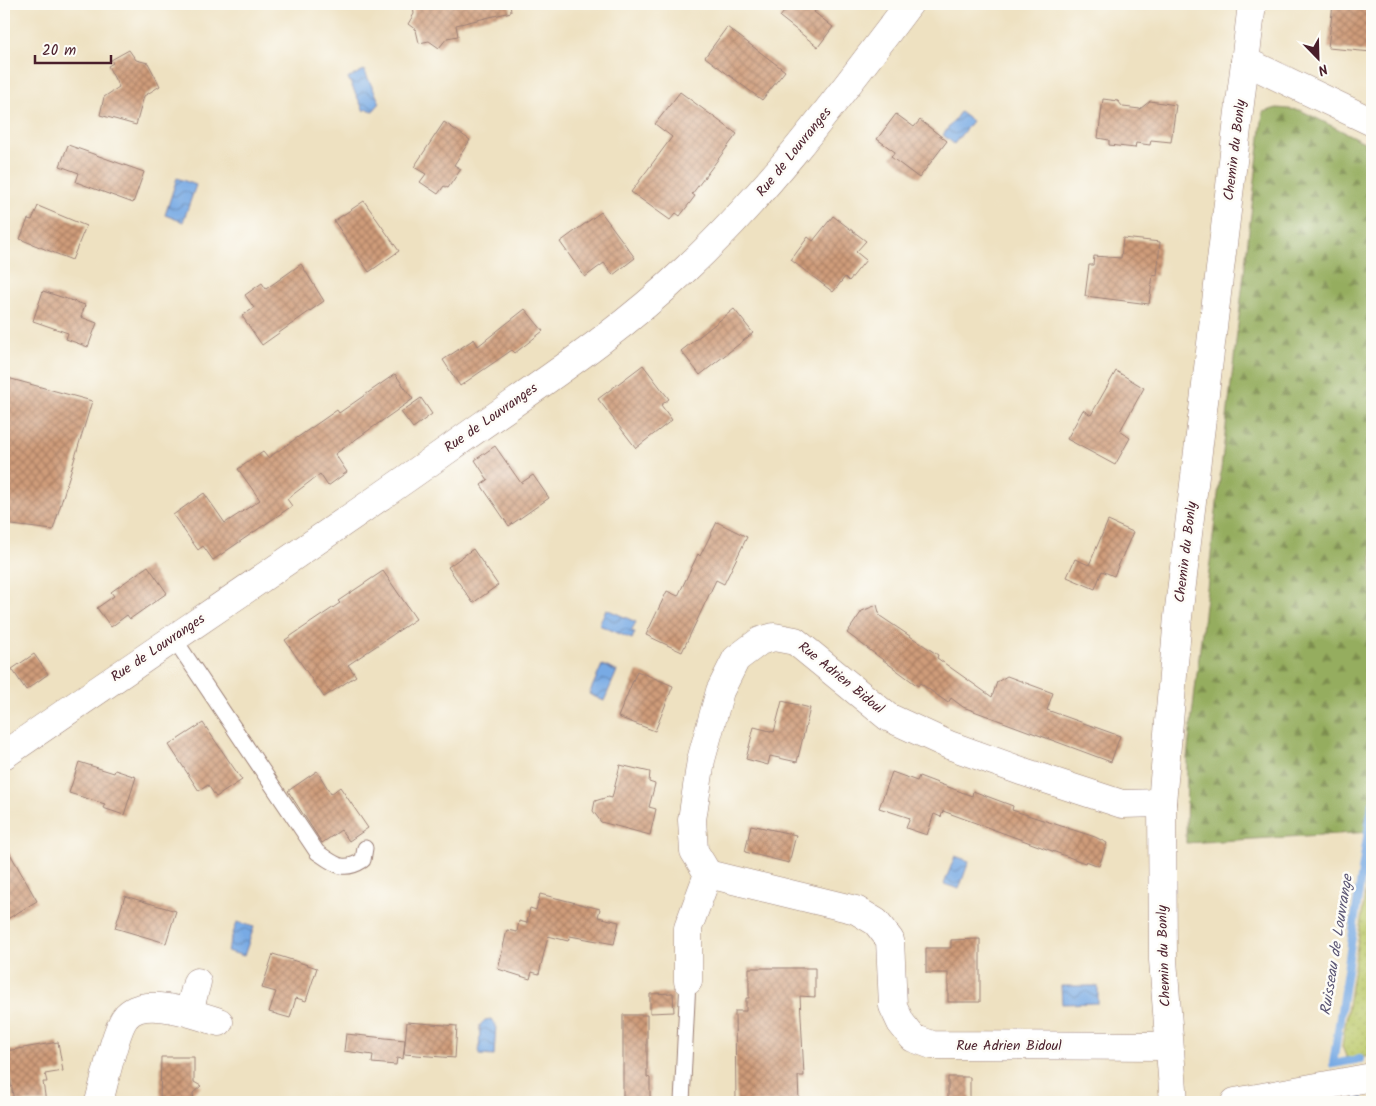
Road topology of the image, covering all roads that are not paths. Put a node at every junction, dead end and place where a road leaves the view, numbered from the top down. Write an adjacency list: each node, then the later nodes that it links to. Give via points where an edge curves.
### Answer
1 (909, 4): 5 (street, Rue de Louvranges, via 759,196 688,268 618,329 338,527)
2 (1252, 4): 3 (street, Chemin du Bonly)
3 (1245, 61): 4 (street); 7 (street, Chemin du Bonly, via 1178,617)
4 (1372, 122)
5 (173, 638): 6 (street, Rue de Louvranges); 8 (lane, via 317,852 343,867 352,867 363,860)
6 (4, 755)
7 (1162, 803): 9 (street, Rue Adrien Bidoul, via 1122,804 949,744 888,717 795,641 774,637 760,642 736,659 720,691 701,760 692,820 694,851); 14 (street, Chemin du Bonly, via 1163,960)
8 (365, 848)
9 (708, 874): 10 (street, via 688,928); 14 (street, Rue Adrien Bidoul, via 856,910 876,922 890,940 893,1006 913,1038 932,1045)
10 (688, 980): 17 (lane)
11 (197, 982): 12 (street)
12 (189, 1012): 13 (street); 16 (street, via 152,1006 136,1009 125,1017)
13 (219, 1022)
14 (1168, 1046): 18 (street, Chemin du Bonly)
15 (1372, 1077): 19 (street)
16 (99, 1102)
17 (682, 1102)
18 (1174, 1102)
19 (1235, 1102)

